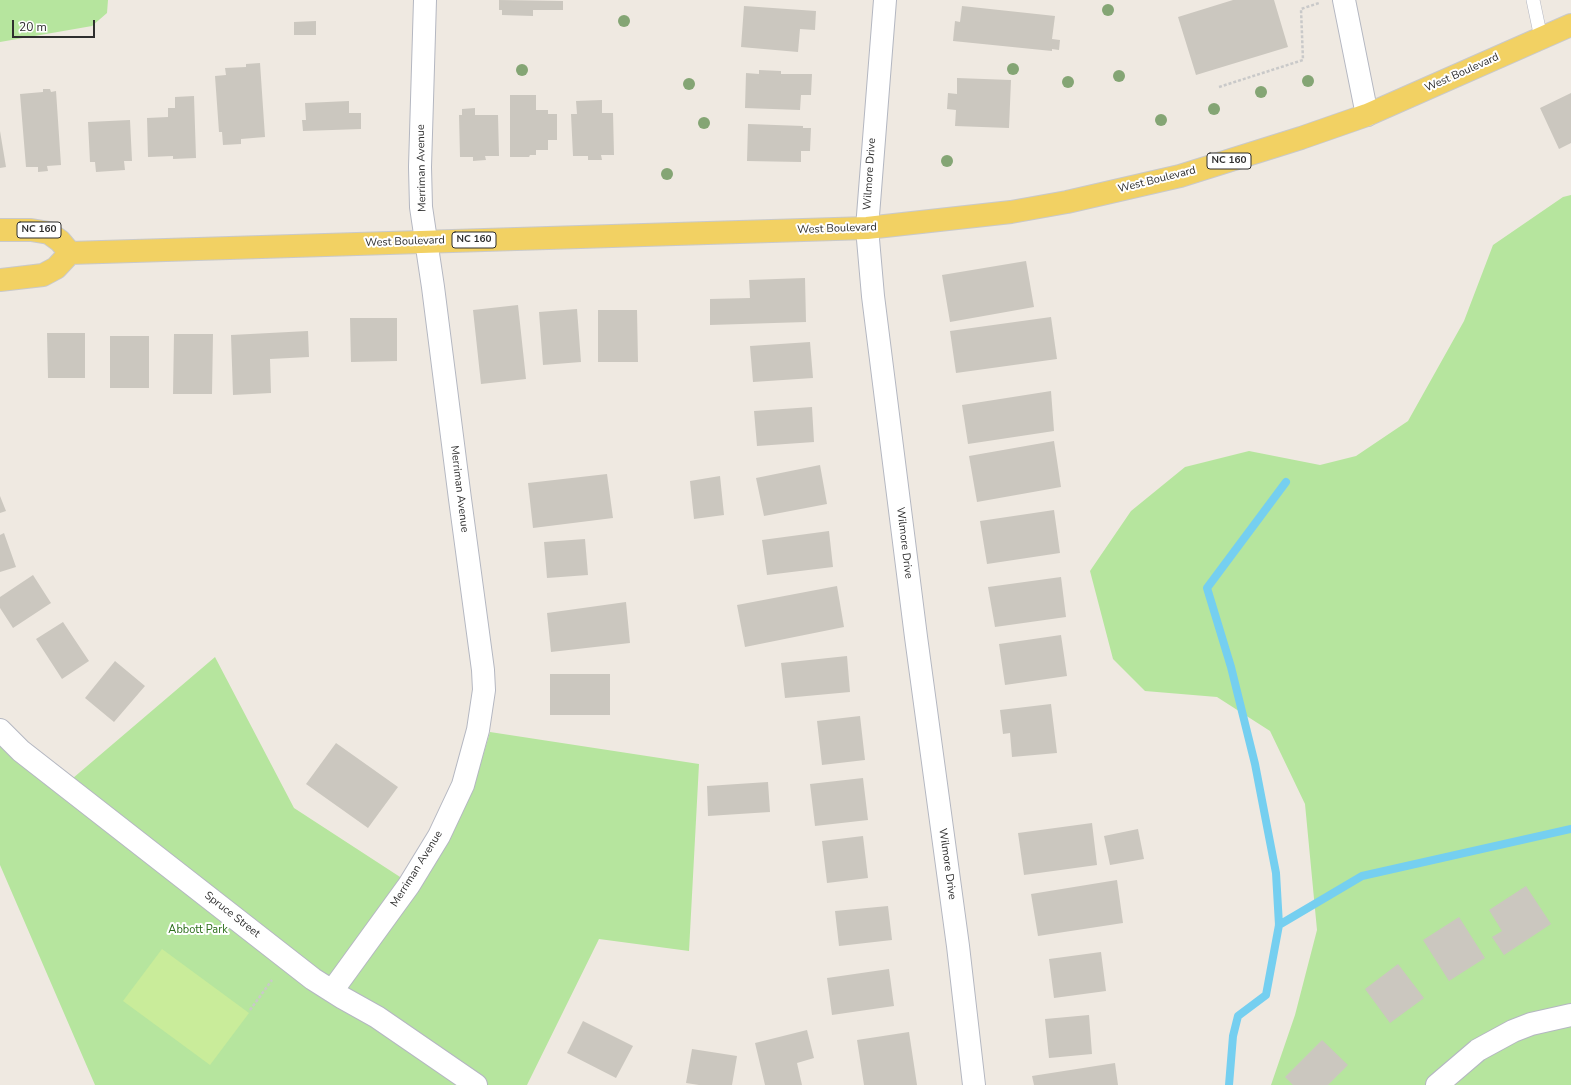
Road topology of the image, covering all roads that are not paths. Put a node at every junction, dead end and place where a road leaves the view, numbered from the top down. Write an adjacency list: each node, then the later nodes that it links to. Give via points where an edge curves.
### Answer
1 (425, 0): 10 (street, Merriman Avenue, via 420,187)
2 (885, 0): 8 (street, Wilmore Drive)
3 (1334, 0): 7 (street)
4 (1533, 0): 6 (lane)
5 (1571, 25): 6 (main road, West Boulevard / NC 160)
6 (1541, 38): 7 (main road, West Boulevard / NC 160)
7 (1367, 115): 8 (main road, West Boulevard / NC 160, via 1180,176 1067,202 1011,212)
8 (867, 228): 10 (main road, West Boulevard / NC 160); 19 (street, Wilmore Drive, via 875,311)
9 (0, 230): 11 (main road, NC 160, via 49,233)
10 (426, 241): 11 (main road, West Boulevard / NC 160); 14 (street, Merriman Avenue, via 484,670 484,690 478,730 462,785 439,836 413,879)
11 (70, 253): 12 (main road, via 62,263 49,272)
12 (0, 280)
13 (0, 730): 15 (street, Spruce Street, via 21,751)
14 (364, 949): 15 (street, Merriman Avenue); 17 (street, Merriman Avenue, via 355,963 353,984 364,1003)
15 (332, 991): 17 (street, Spruce Street)
16 (1571, 1015): 20 (street, via 1513,1031 1478,1050)
17 (377, 1017): 18 (street, Spruce Street)
18 (476, 1085)
19 (974, 1085)
20 (1437, 1085)

